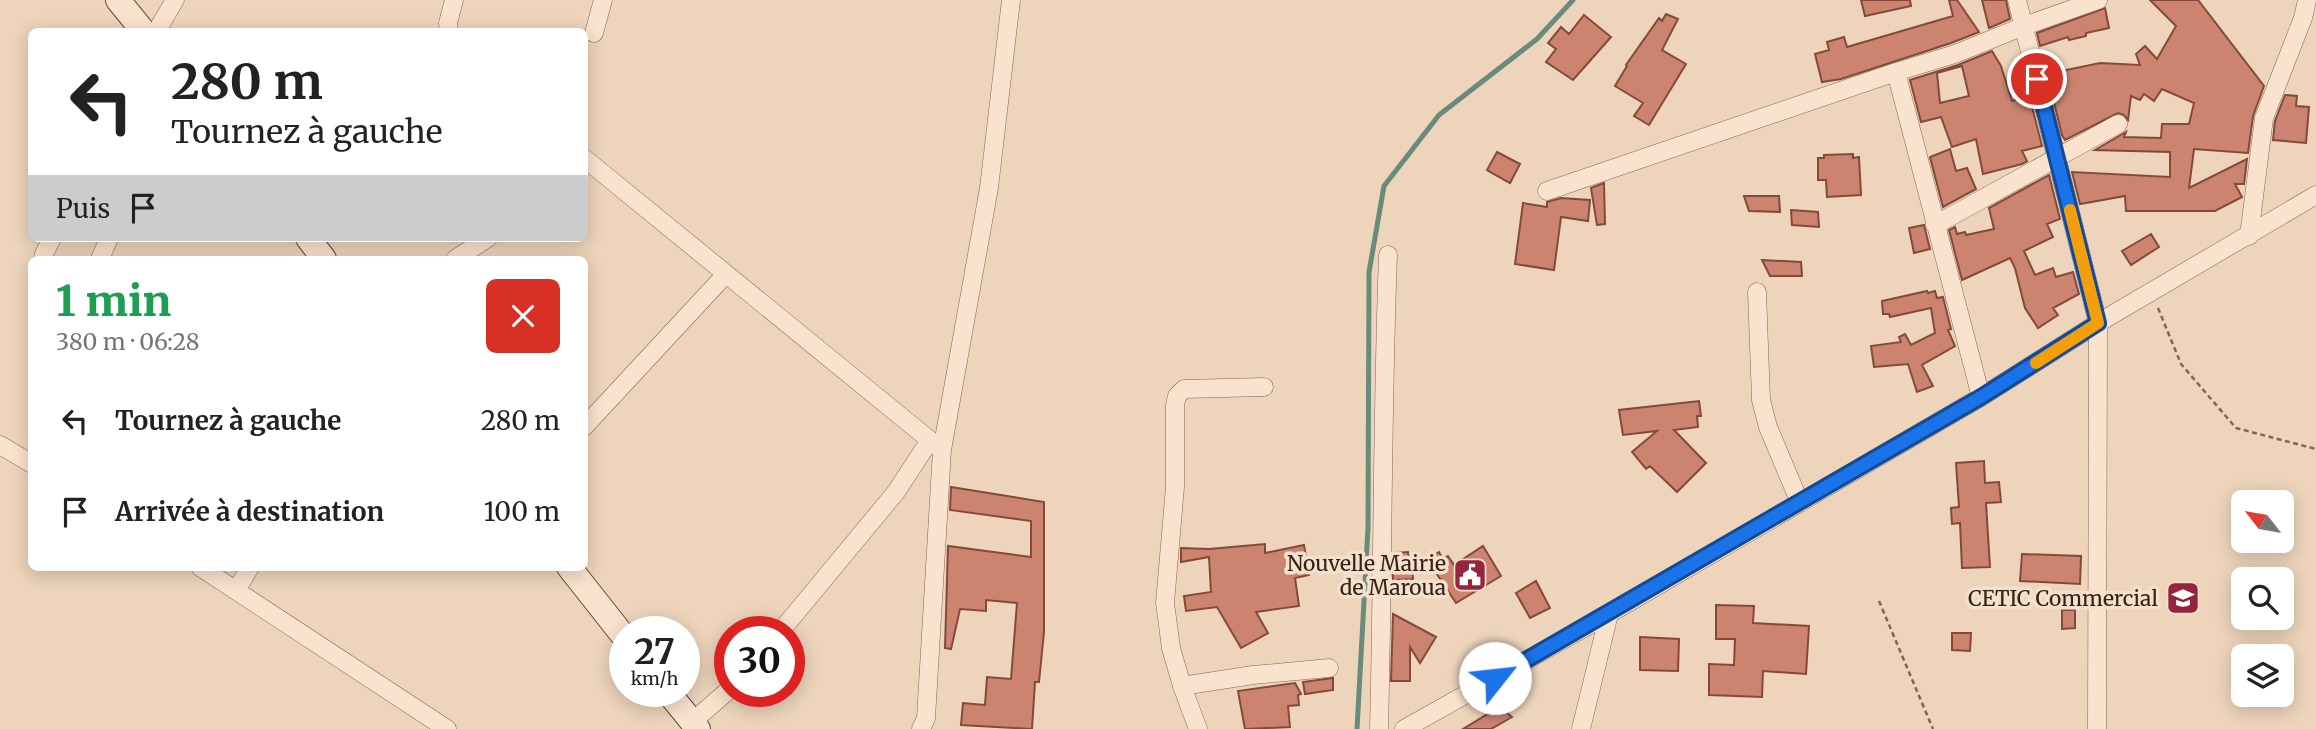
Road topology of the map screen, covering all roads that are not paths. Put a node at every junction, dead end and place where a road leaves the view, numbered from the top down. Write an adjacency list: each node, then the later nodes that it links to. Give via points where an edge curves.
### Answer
1 (175, 0): 11 (street)
2 (454, 0): 12 (street)
3 (603, 0): 13 (street)
4 (1011, 0): 34 (street, via 989,188)
5 (2017, 0): 9 (street)
6 (2098, 0): 9 (street)
7 (2307, 0): 21 (street, via 2262,128)
8 (123, 2): 10 (street)
9 (2024, 26): 14 (street); 16 (street)
10 (141, 28)
11 (158, 28)
12 (449, 28)
13 (594, 33)
14 (1896, 72): 18 (street); 20 (street)
15 (2118, 124): 16 (street)
16 (2057, 158): 20 (street); 29 (street)
17 (589, 168): 27 (street)
18 (1547, 191)
19 (2316, 195): 21 (street)
20 (1935, 225): 31 (street)
21 (2249, 236): 29 (street)
22 (311, 242): 25 (street)
23 (482, 242): 26 (street)
24 (1388, 255): 52 (street)
25 (322, 256)
26 (460, 256)
27 (726, 274): 32 (street); 34 (street)
28 (1757, 292): 36 (street, via 1761,400)
29 (2098, 323): 31 (street); 56 (street)
30 (1264, 387): 45 (street, via 1184,389 1177,396 1165,603)
31 (1981, 397): 36 (street)
32 (588, 423)
33 (0, 445): 35 (street)
34 (936, 445): 42 (street); 50 (street, via 926,718)
35 (28, 462)
36 (1800, 503): 41 (street)
37 (207, 571): 40 (street)
38 (248, 571): 40 (street)
39 (572, 571): 43 (street)
40 (237, 589): 49 (street)
41 (1609, 614): 53 (street); 54 (street)
42 (793, 616)
43 (609, 618)
44 (1329, 668): 45 (street)
45 (1182, 686): 51 (street)
46 (714, 705): 48 (street)
47 (680, 707): 48 (street)
48 (695, 725)
49 (447, 729)
50 (921, 729)
51 (1198, 729)
52 (1379, 729)
53 (1404, 729)
54 (1581, 729): 55 (street)
55 (1590, 729)
56 (2096, 729)

